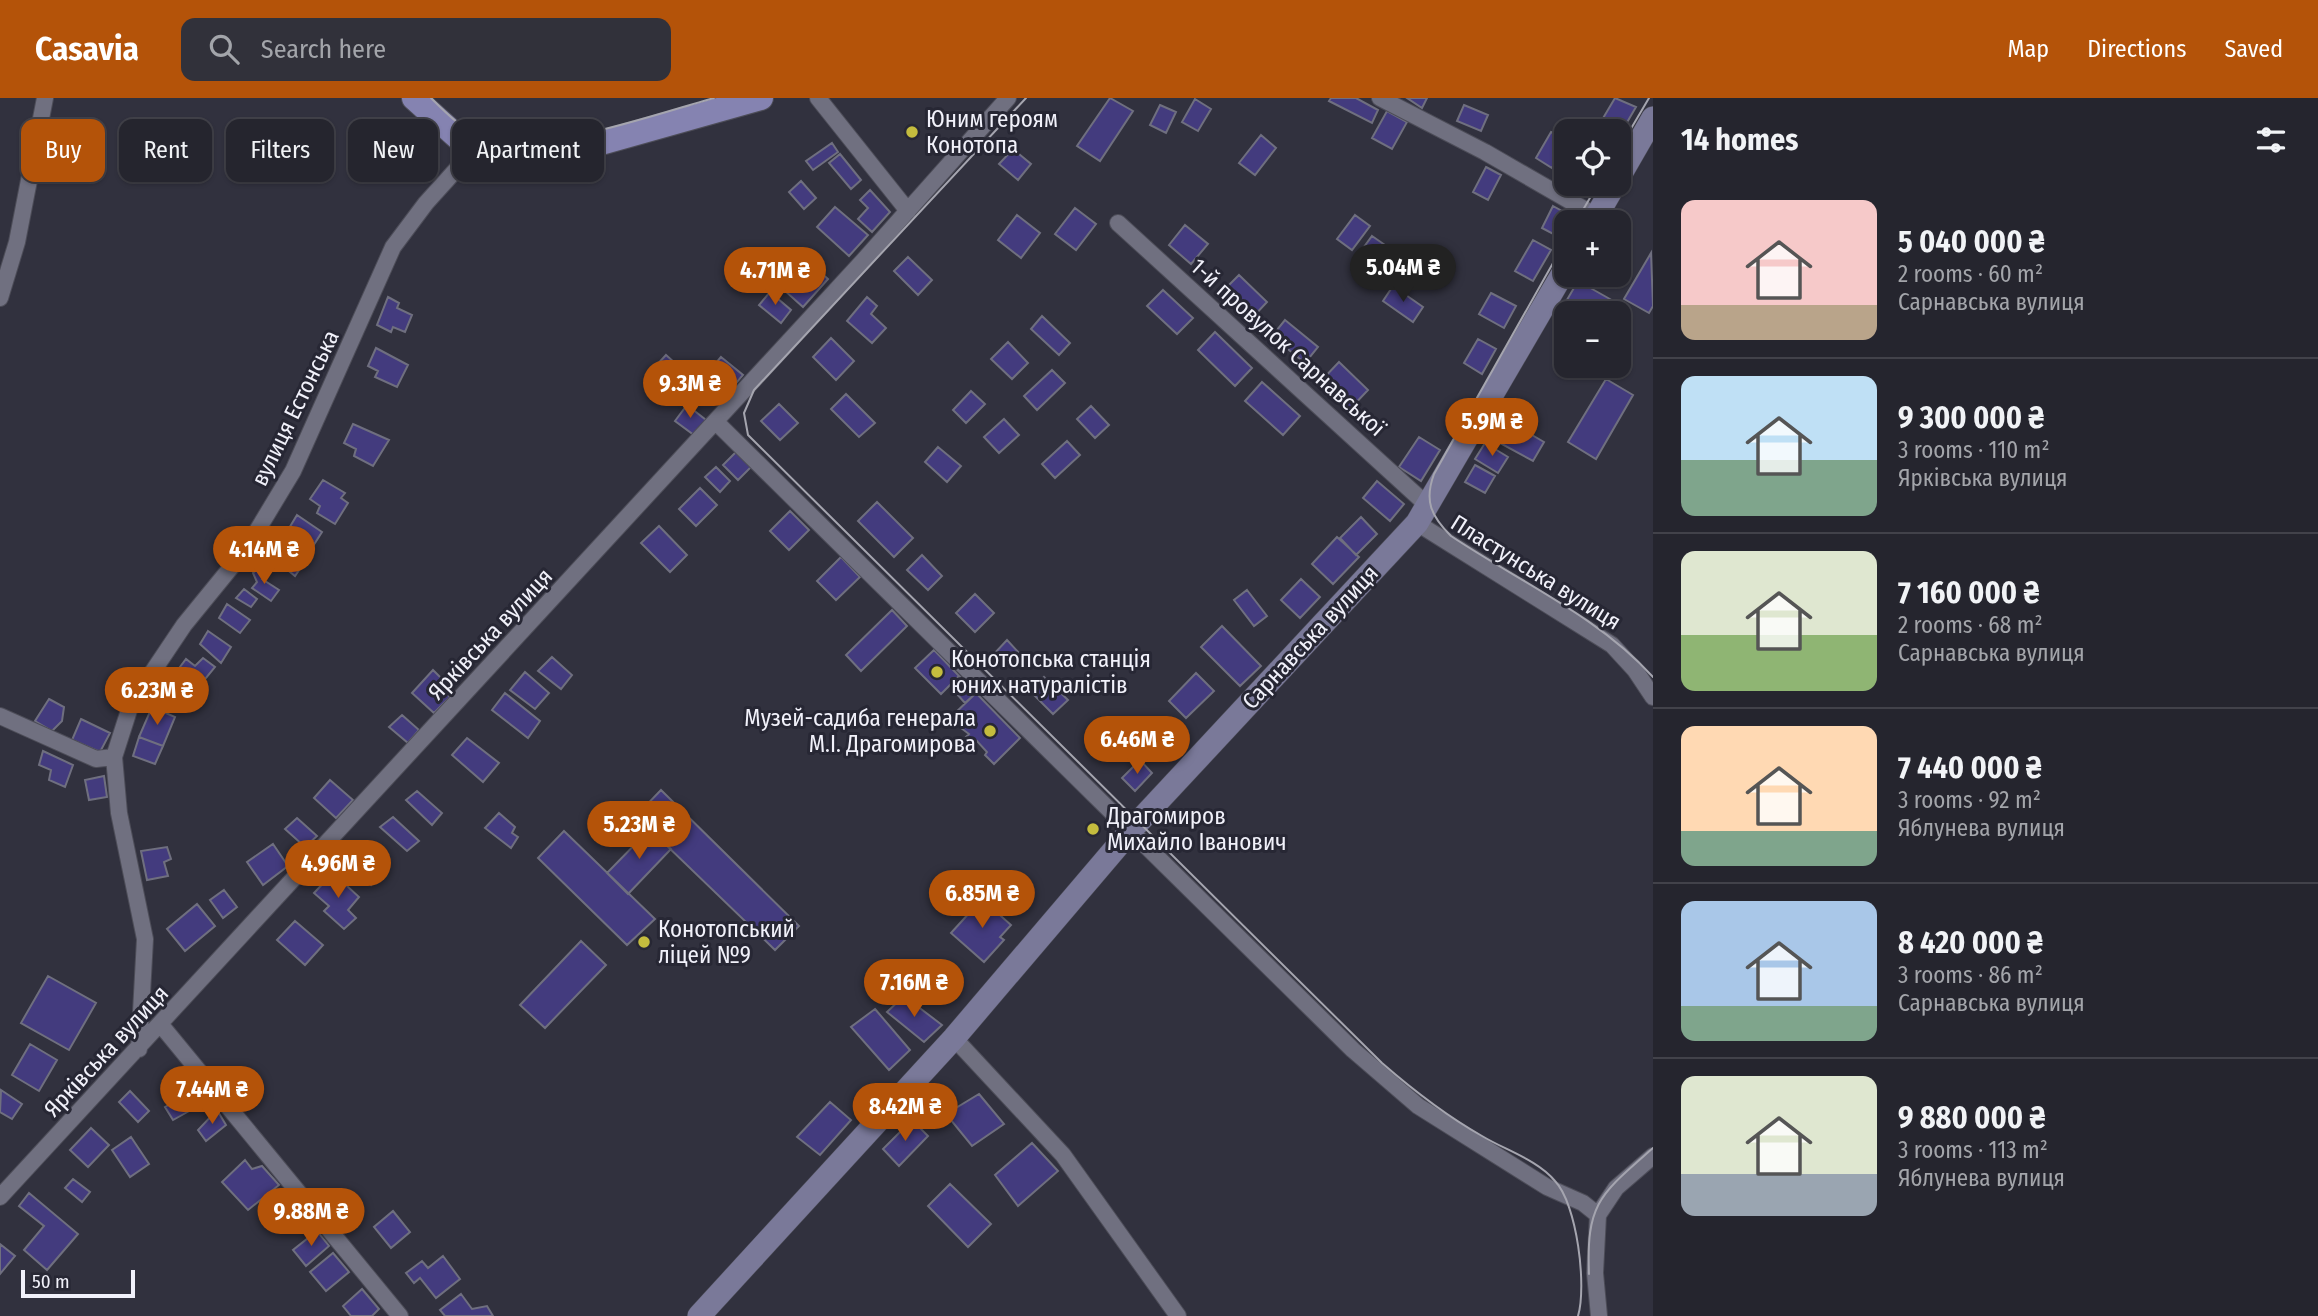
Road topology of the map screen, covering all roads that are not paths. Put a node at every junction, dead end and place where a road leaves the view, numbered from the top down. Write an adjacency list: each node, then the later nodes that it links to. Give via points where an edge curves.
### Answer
1 (46, 98): 16 (street, via 17,242)
2 (414, 98): 8 (main road)
3 (761, 98): 9 (main road)
4 (818, 98): 13 (street)
5 (1008, 98): 13 (street, Ярківська вулиця)
6 (1380, 98): 12 (street, via 1485,152)
7 (1653, 118): 10 (street)
8 (452, 132)
9 (604, 142)
10 (1631, 156)
11 (452, 174): 21 (street, вулиця Естонська, via 393,247 293,471 246,549 184,625 131,704)
12 (1580, 210)
13 (908, 211): 17 (street, Ярківська вулиця)
14 (1118, 223): 18 (street, 1-й провулок Сарнавської)
15 (1555, 287): 18 (street, Сарнавська вулиця)
16 (0, 298)
17 (716, 422): 22 (street); 23 (street, Ярківська вулиця)
18 (1422, 514): 19 (street, Пластунська вулиця, via 1612,645); 22 (street, Сарнавська вулиця)
19 (1653, 696)
20 (0, 716): 21 (street, via 96,759)
21 (114, 757): 25 (street, вулиця Естонська, via 119,813 145,939)
22 (1132, 830): 24 (street, Сарнавська вулиця); 28 (street, via 1353,1050 1418,1107)
23 (161, 1025): 25 (street, Ярківська вулиця); 29 (street)
24 (954, 1038): 30 (street, Сарнавська вулиця); 31 (street, via 1063,1155)
25 (139, 1049): 27 (street, Ярківська вулиця)
26 (1653, 1156): 28 (street, via 1616,1188)
27 (0, 1197)
28 (1598, 1215): 32 (street, via 1595,1273)
29 (400, 1316)
30 (699, 1316)
31 (1178, 1316)
32 (1599, 1316)

